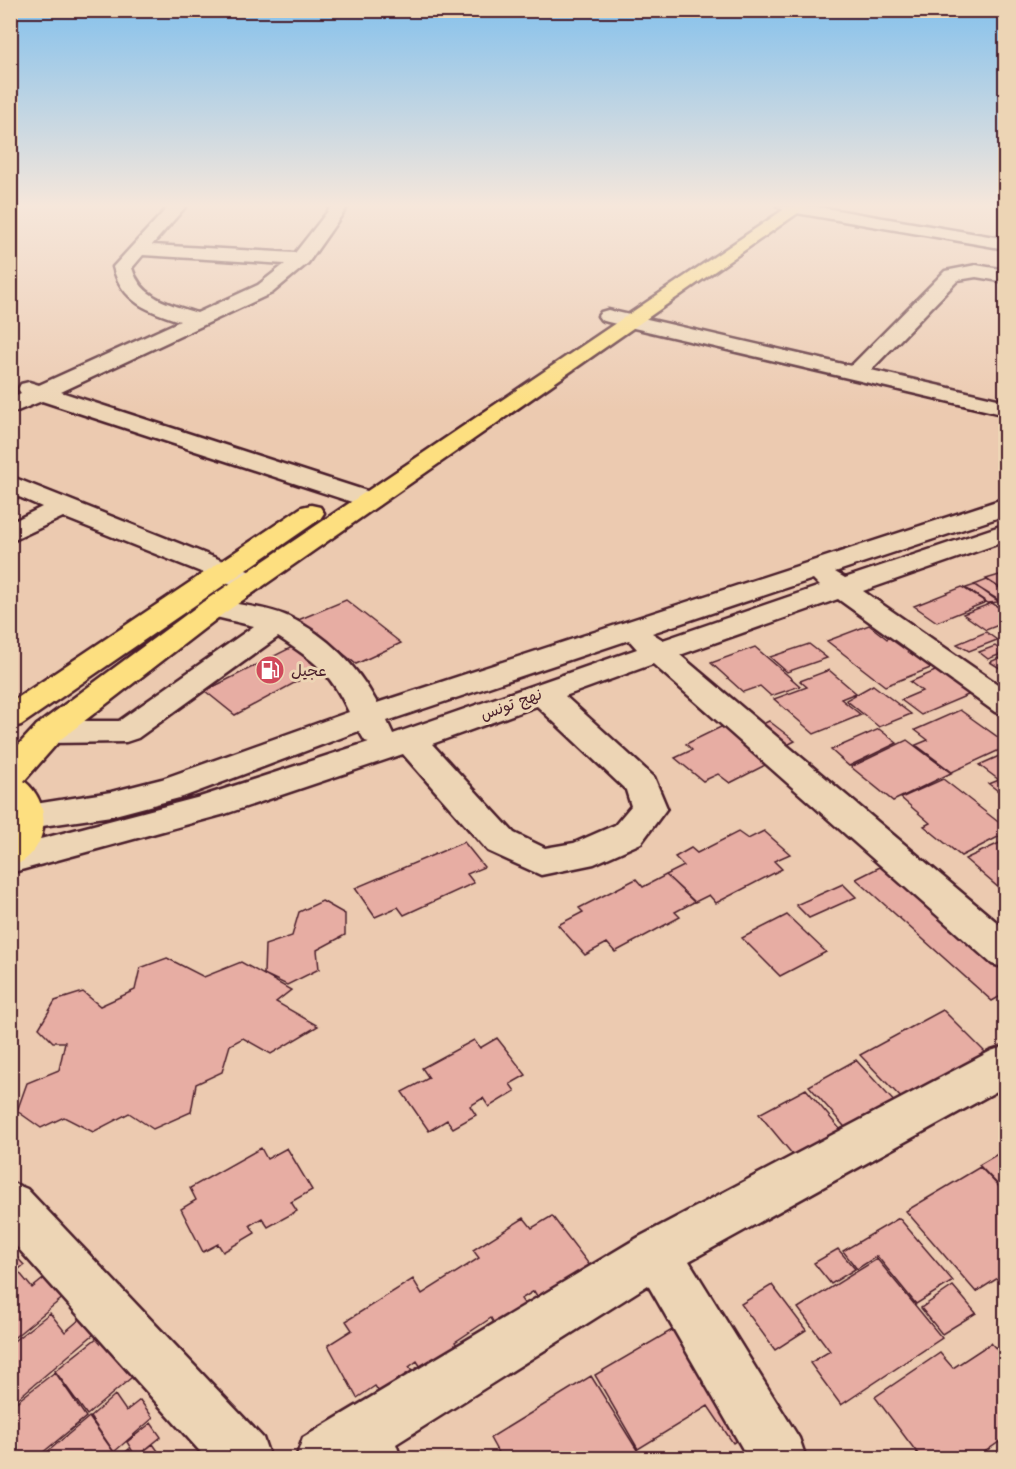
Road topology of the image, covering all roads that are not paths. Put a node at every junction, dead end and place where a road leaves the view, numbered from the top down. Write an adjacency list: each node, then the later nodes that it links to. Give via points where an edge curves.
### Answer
1 (123, 275): 6 (street, via 131,292 157,306)
2 (286, 275): 6 (street)
3 (686, 275): 5 (main road)
4 (955, 275): 7 (street)
5 (619, 319): 7 (street); 13 (main road); 14 (main road)
6 (199, 320): 9 (street)
7 (855, 374): 11 (street)
8 (10, 381): 9 (street)
9 (38, 393): 10 (street); 13 (street)
10 (10, 406)
11 (1005, 408)
12 (10, 483): 16 (street)
13 (345, 491): 14 (street); 19 (main road)
14 (370, 500): 21 (main road)
15 (1005, 506): 20 (street, نهج تونس)
16 (62, 507): 18 (street); 19 (street)
17 (1005, 532): 22 (street, نهج تونس)
18 (10, 534)
19 (225, 570): 21 (street); 29 (main road)
20 (813, 570): 22 (street); 25 (street, نهج تونس)
21 (251, 582): 23 (main road)
22 (840, 589): 25 (street, نهج تونس); 27 (street)
23 (213, 609): 24 (street); 30 (main road)
24 (278, 622): 28 (street, via 335,664 349,680); 30 (street, via 126,731)
25 (646, 641): 26 (street, نهج تونس); 28 (street, نهج تونس); 36 (street)
26 (542, 693): 31 (street, نهج تونس); 31 (street, via 642,785 649,808 628,834 581,855 541,862 501,842)
27 (1005, 705)
28 (367, 717): 31 (street); 33 (street, نهج تونس, via 171,789 111,804)
29 (10, 718)
30 (49, 732): 32 (main road)
31 (398, 745): 35 (street, نهج تونس, via 175,818)
32 (10, 776)
33 (20, 802): 34 (main road, via 26,831)
34 (10, 854)
35 (10, 860)
36 (1005, 953)
37 (1005, 1064): 39 (street)
38 (10, 1204): 41 (street)
39 (656, 1253): 40 (street); 42 (street)
40 (351, 1452)
41 (243, 1458)
42 (779, 1458)

